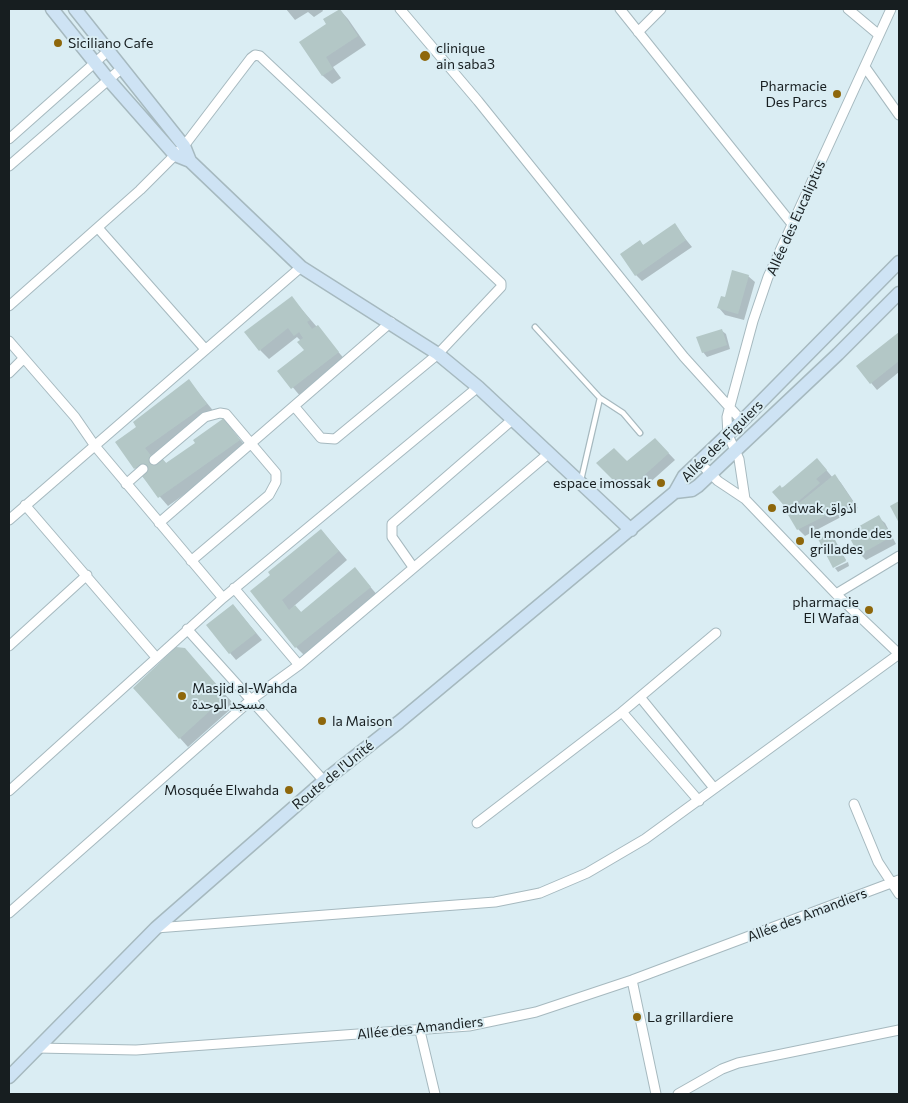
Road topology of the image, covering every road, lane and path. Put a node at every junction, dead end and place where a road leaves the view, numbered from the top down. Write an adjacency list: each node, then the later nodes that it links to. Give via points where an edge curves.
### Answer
1 (52, 9): 11 (street)
2 (75, 9): 10 (street)
3 (400, 9): 35 (street, via 684,357)
4 (620, 9): 8 (street)
5 (661, 9): 8 (street)
6 (848, 9): 9 (street)
7 (891, 9): 9 (street, Allée des Eucaliptus)
8 (638, 32): 19 (street)
9 (879, 35): 12 (street, Allée des Eucaliptus)
10 (108, 51): 11 (street); 13 (street)
11 (94, 63): 14 (street); 16 (street)
12 (865, 67): 15 (street); 19 (street, Allée des Eucaliptus)
13 (122, 68): 14 (street); 17 (street)
14 (108, 80): 17 (street); 18 (street)
15 (899, 115)
16 (9, 138)
17 (180, 151): 20 (street); 22 (street); 29 (street, via 250,58 260,56 502,283)
18 (9, 166)
19 (792, 224): 35 (street, Allée des Eucaliptus, via 768,277)
20 (98, 228): 24 (street); 28 (street)
21 (899, 262): 37 (street, Allée des Figuiers)
22 (301, 267): 25 (street); 28 (street)
23 (899, 293): 42 (street, Allée des Figuiers)
24 (9, 306)
25 (391, 322): 29 (street); 34 (street)
26 (535, 327): 33 (lane)
27 (9, 341): 30 (street)
28 (205, 349): 41 (street)
29 (438, 354): 32 (street); 34 (street, via 335,439 322,438)
30 (23, 359): 31 (street); 41 (street, via 75,417)
31 (9, 373)
32 (478, 388): 36 (street); 60 (street)
33 (600, 398): 38 (lane, via 622,413); 48 (lane)
34 (294, 406): 40 (street)
35 (729, 407): 37 (street); 39 (street, Allée des Eucaliptus)
36 (512, 420): 43 (street); 58 (street, via 392,524 392,537)
37 (742, 421): 39 (street, Allée des Figuiers)
38 (640, 433)
39 (728, 435): 42 (street); 45 (street, Allée des Figuiers)
40 (251, 444): 44 (street, via 226,414 220,412 205,417); 54 (street); 57 (street, via 276,474 274,488)
41 (95, 446): 49 (street); 52 (street)
42 (735, 449): 47 (street, Allée des Figuiers); 51 (street)
43 (548, 454): 48 (street); 58 (street)
44 (154, 460)
45 (699, 462): 47 (street); 50 (street, Allée des Figuiers, via 682,478)
46 (144, 469): 49 (street)
47 (710, 474): 50 (street, Allée des Figuiers, via 692,490); 51 (street)
48 (580, 483): 55 (street)
49 (126, 484): 54 (street)
50 (676, 492): 55 (street, Route de l'Unité)
51 (745, 499): 61 (street)
52 (25, 505): 53 (street); 59 (street)
53 (9, 520)
54 (159, 522): 57 (street)
55 (631, 530): 72 (street, Route de l'Unité)
56 (899, 556): 61 (street)
57 (191, 561): 62 (street)
58 (413, 567): 68 (street)
59 (87, 574): 65 (street); 67 (street)
60 (234, 588): 62 (street); 68 (street)
61 (836, 594): 66 (street)
62 (222, 598): 63 (street)
63 (187, 629): 67 (street); 70 (street)
64 (716, 633): 69 (street)
65 (9, 646)
66 (899, 654): 73 (street)
67 (155, 656): 74 (street)
68 (299, 665): 70 (street)
69 (640, 697): 71 (street); 73 (street)
70 (252, 699): 72 (street); 80 (street)
71 (622, 712): 75 (street); 77 (street)
72 (324, 780): 81 (street, Route de l'Unité)
73 (714, 788): 75 (street)
74 (9, 791)
75 (699, 801): 81 (street, via 645,839 587,873 516,899)
76 (854, 804): 78 (street, via 870,845)
77 (477, 823)
78 (895, 881): 79 (street); 82 (street, Allée des Amandiers)
79 (899, 894)
80 (9, 913)
81 (156, 928): 85 (street, Route de l'Unité)
82 (632, 980): 84 (street, Allée des Amandiers, via 536,1012 469,1026); 88 (street)
83 (899, 1030): 89 (street, via 738,1063)
84 (420, 1031): 85 (street, Allée des Amandiers, via 136,1050); 87 (street)
85 (37, 1048): 86 (street, Route de l'Unité)
86 (9, 1077)
87 (435, 1094)
88 (656, 1094)
89 (678, 1094)

